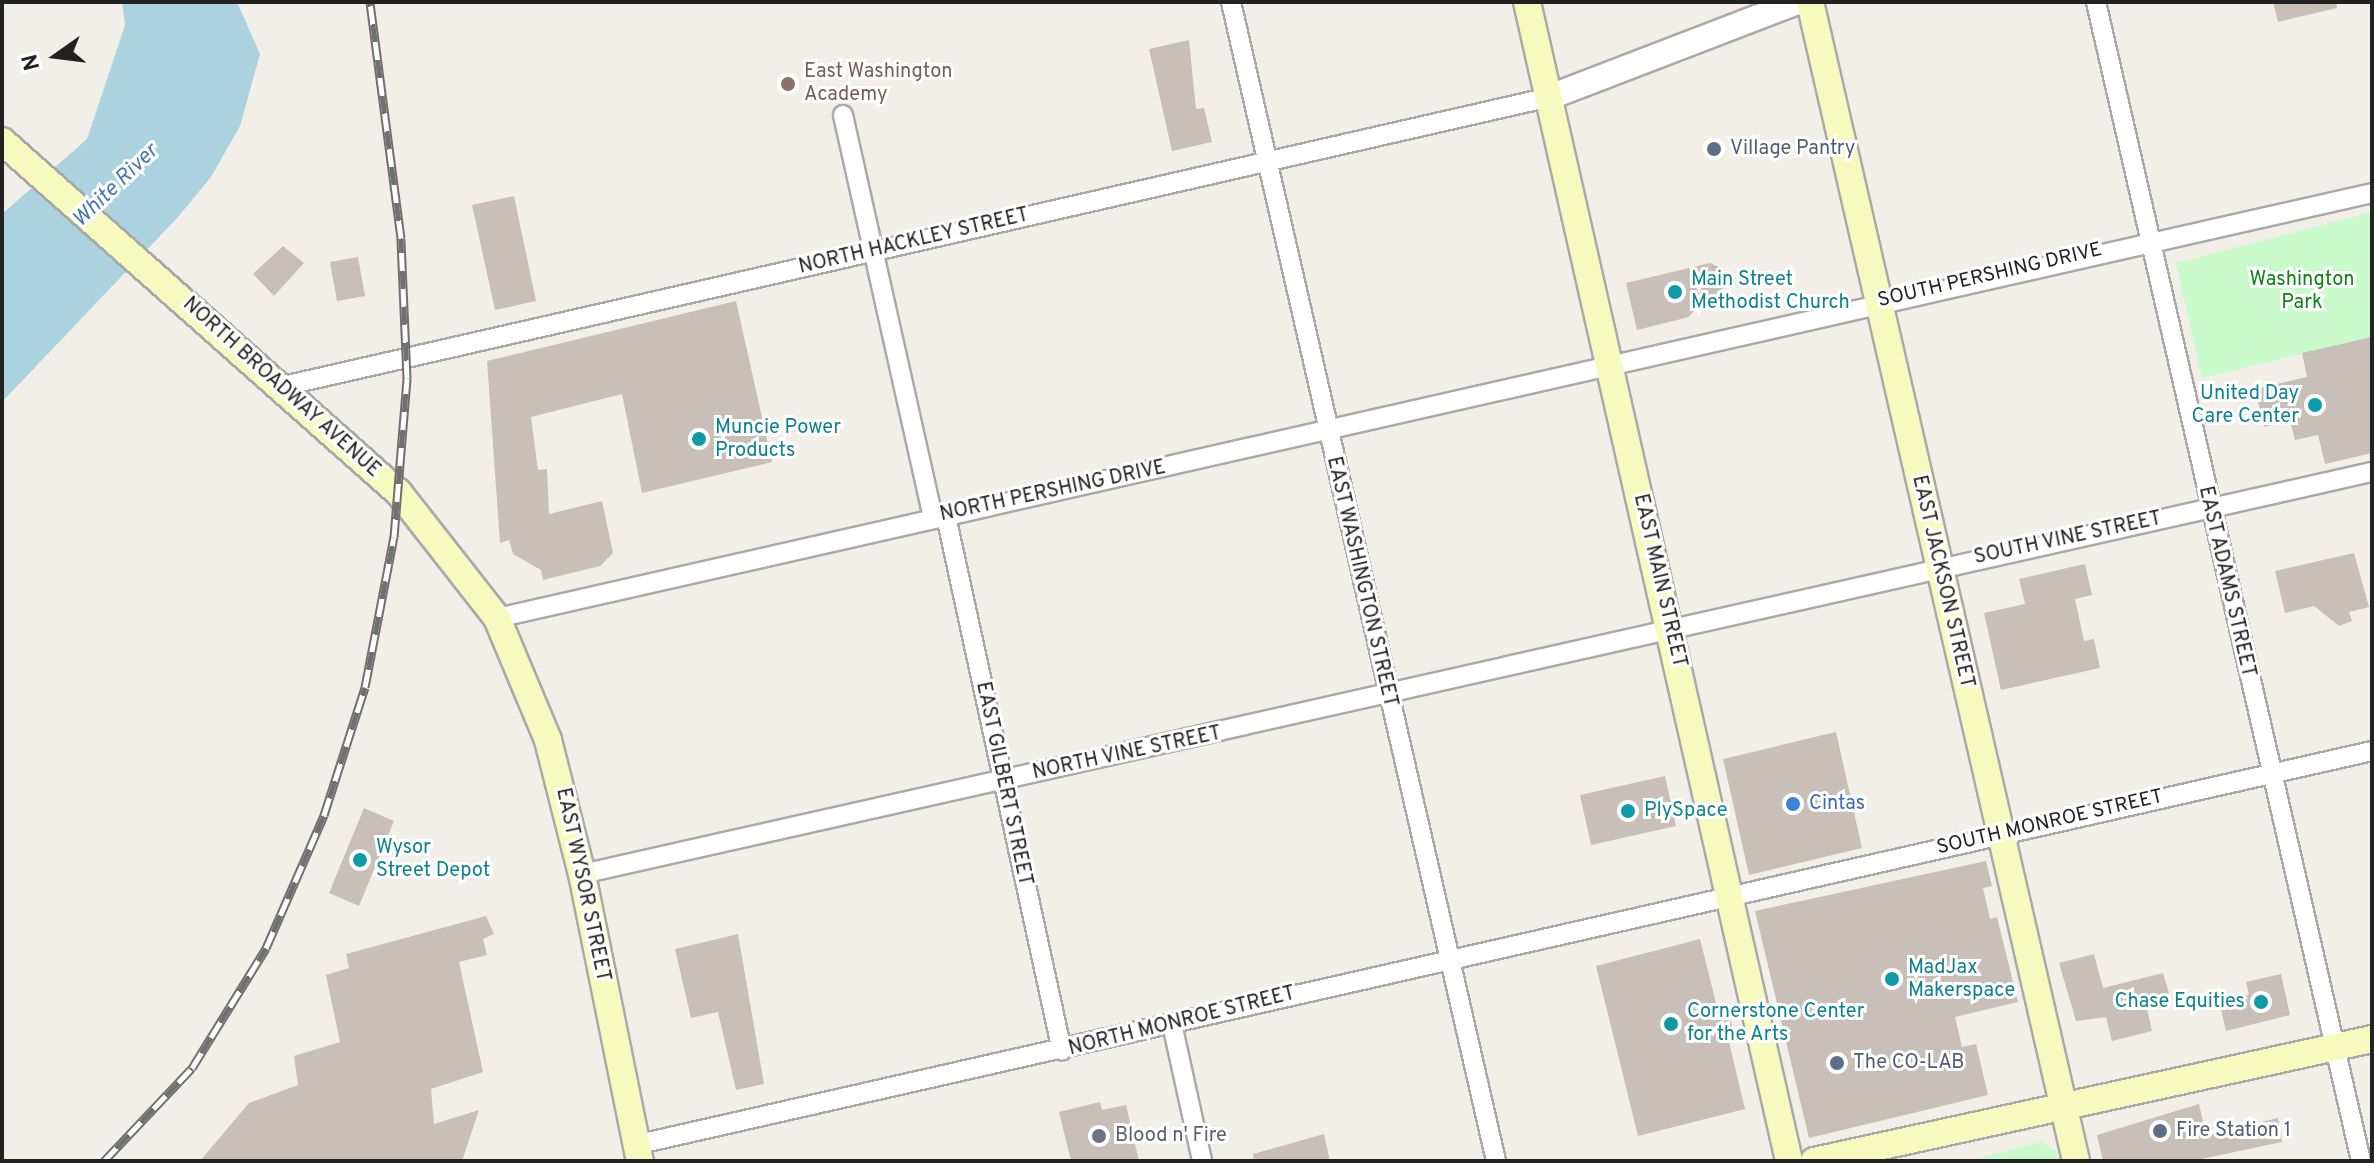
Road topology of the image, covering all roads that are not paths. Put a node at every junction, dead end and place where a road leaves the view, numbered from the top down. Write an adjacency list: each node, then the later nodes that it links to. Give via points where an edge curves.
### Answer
1 (1231, 2): 9 (street, EAST WASHINGTON STREET)
2 (1527, 2): 6 (main road, EAST MAIN STREET)
3 (1797, 2): 6 (street)
4 (1810, 2): 13 (main road, EAST JACKSON STREET)
5 (2096, 2): 11 (street, EAST ADAMS STREET)
6 (1550, 97): 9 (street, NORTH HACKLEY STREET); 14 (main road, EAST MAIN STREET)
7 (843, 115): 12 (street, EAST GILBERT STREET)
8 (2, 141): 15 (main road, NORTH BROADWAY AVENUE)
9 (1267, 163): 12 (street, NORTH HACKLEY STREET); 16 (street, EAST WASHINGTON STREET)
10 (2372, 193): 11 (street, SOUTH PERSHING DRIVE)
11 (2150, 242): 13 (street, SOUTH PERSHING DRIVE); 18 (street, EAST ADAMS STREET)
12 (871, 252): 15 (street, NORTH HACKLEY STREET); 19 (street, EAST GILBERT STREET)
13 (1879, 302): 14 (street, SOUTH PERSHING DRIVE); 20 (main road, EAST JACKSON STREET)
14 (1609, 365): 16 (street, NORTH PERSHING DRIVE); 22 (main road, EAST MAIN STREET)
15 (279, 387): 21 (main road, NORTH BROADWAY AVENUE, via 399,493)
16 (1328, 432): 19 (street, NORTH PERSHING DRIVE); 23 (street, EAST WASHINGTON STREET)
17 (2372, 472): 18 (street, SOUTH VINE STREET)
18 (2209, 509): 20 (street, SOUTH VINE STREET); 25 (street, EAST ADAMS STREET)
19 (940, 517): 21 (street, NORTH PERSHING DRIVE); 26 (street, EAST GILBERT STREET)
20 (1937, 568): 22 (street, SOUTH VINE STREET); 27 (main road, EAST JACKSON STREET)
21 (497, 618): 28 (main road, EAST WYSOR STREET, via 548,740)
22 (1670, 631): 23 (street, NORTH VINE STREET); 29 (main road, EAST MAIN STREET)
23 (1387, 697): 26 (street, NORTH VINE STREET); 30 (street, EAST WASHINGTON STREET)
24 (2372, 751): 25 (street, SOUTH MONROE STREET)
25 (2271, 773): 27 (street, SOUTH MONROE STREET); 33 (street, EAST ADAMS STREET)
26 (1002, 782): 28 (street, NORTH VINE STREET); 34 (street, EAST GILBERT STREET)
27 (2000, 834): 29 (street, SOUTH MONROE STREET); 35 (main road, EAST JACKSON STREET)
28 (582, 874): 36 (main road, EAST WYSOR STREET)
29 (1729, 898): 30 (street, NORTH MONROE STREET); 39 (main road, EAST MAIN STREET)
30 (1449, 960): 31 (street, NORTH MONROE STREET); 38 (street, EAST WASHINGTON STREET)
31 (1172, 1024): 34 (street, NORTH MONROE STREET); 37 (street)
32 (2372, 1039): 33 (main road)
33 (2337, 1047): 35 (main road); 42 (street, EAST ADAMS STREET)
34 (1062, 1051): 36 (street, NORTH MONROE STREET)
35 (2064, 1106): 40 (main road); 41 (main road, EAST JACKSON STREET)
36 (638, 1153)
37 (1202, 1161)
38 (1496, 1161)
39 (1789, 1161)
40 (1814, 1161)
41 (2076, 1161)
42 (2361, 1161)

